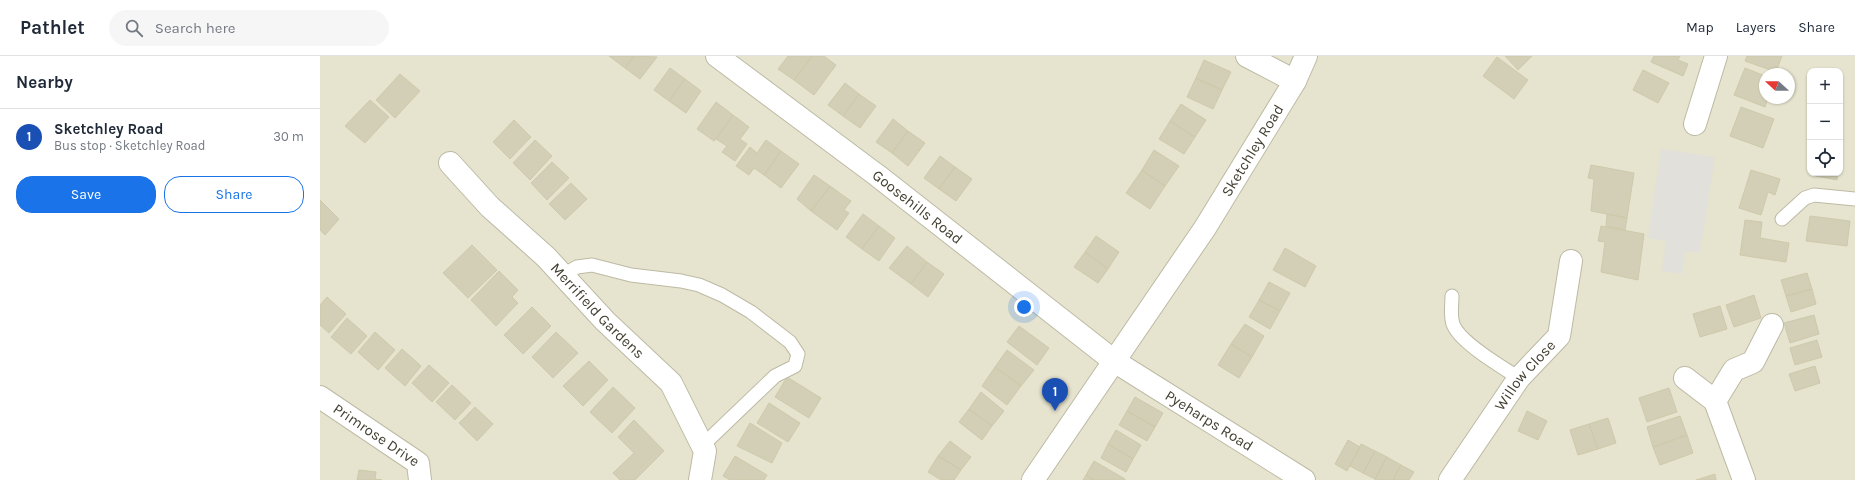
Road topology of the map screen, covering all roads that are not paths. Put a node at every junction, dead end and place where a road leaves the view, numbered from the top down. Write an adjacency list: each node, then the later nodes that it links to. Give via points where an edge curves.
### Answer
1 (717, 56): 14 (street, Goosehills Road, via 878,176)
2 (1247, 56): 5 (street)
3 (1306, 56): 5 (street, Sketchley Road)
4 (1716, 56): 6 (street)
5 (1295, 81): 14 (street, Sketchley Road, via 1205,228)
6 (1695, 124)
7 (450, 163): 11 (street, Merrifield Gardens, via 490,207 546,257)
8 (1855, 199): 9 (lane, via 1814,195 1804,198)
9 (1782, 219)
10 (1571, 261): 15 (street, Willow Close, via 1560,336)
11 (563, 276): 19 (street, Merrifield Gardens, via 605,321 671,383); 19 (lane, via 577,267 592,265 631,275 699,285 751,312 790,342 798,354 795,366 775,376)
12 (1452, 296): 15 (lane, via 1451,316 1457,333)
13 (1772, 325): 18 (street, via 1753,362 1734,370)
14 (1114, 361): 22 (street, Sketchley Road); 23 (street, Pyeharps Road)
15 (1519, 378): 24 (street, Willow Close)
16 (1686, 378): 18 (street)
17 (320, 397): 20 (street, Primrose Drive, via 418,463)
18 (1715, 401): 25 (street)
19 (702, 445): 21 (street, Merrifield Gardens, via 705,451)
20 (420, 480)
21 (700, 480)
22 (1033, 480)
23 (1304, 480)
24 (1450, 480)
25 (1744, 480)

